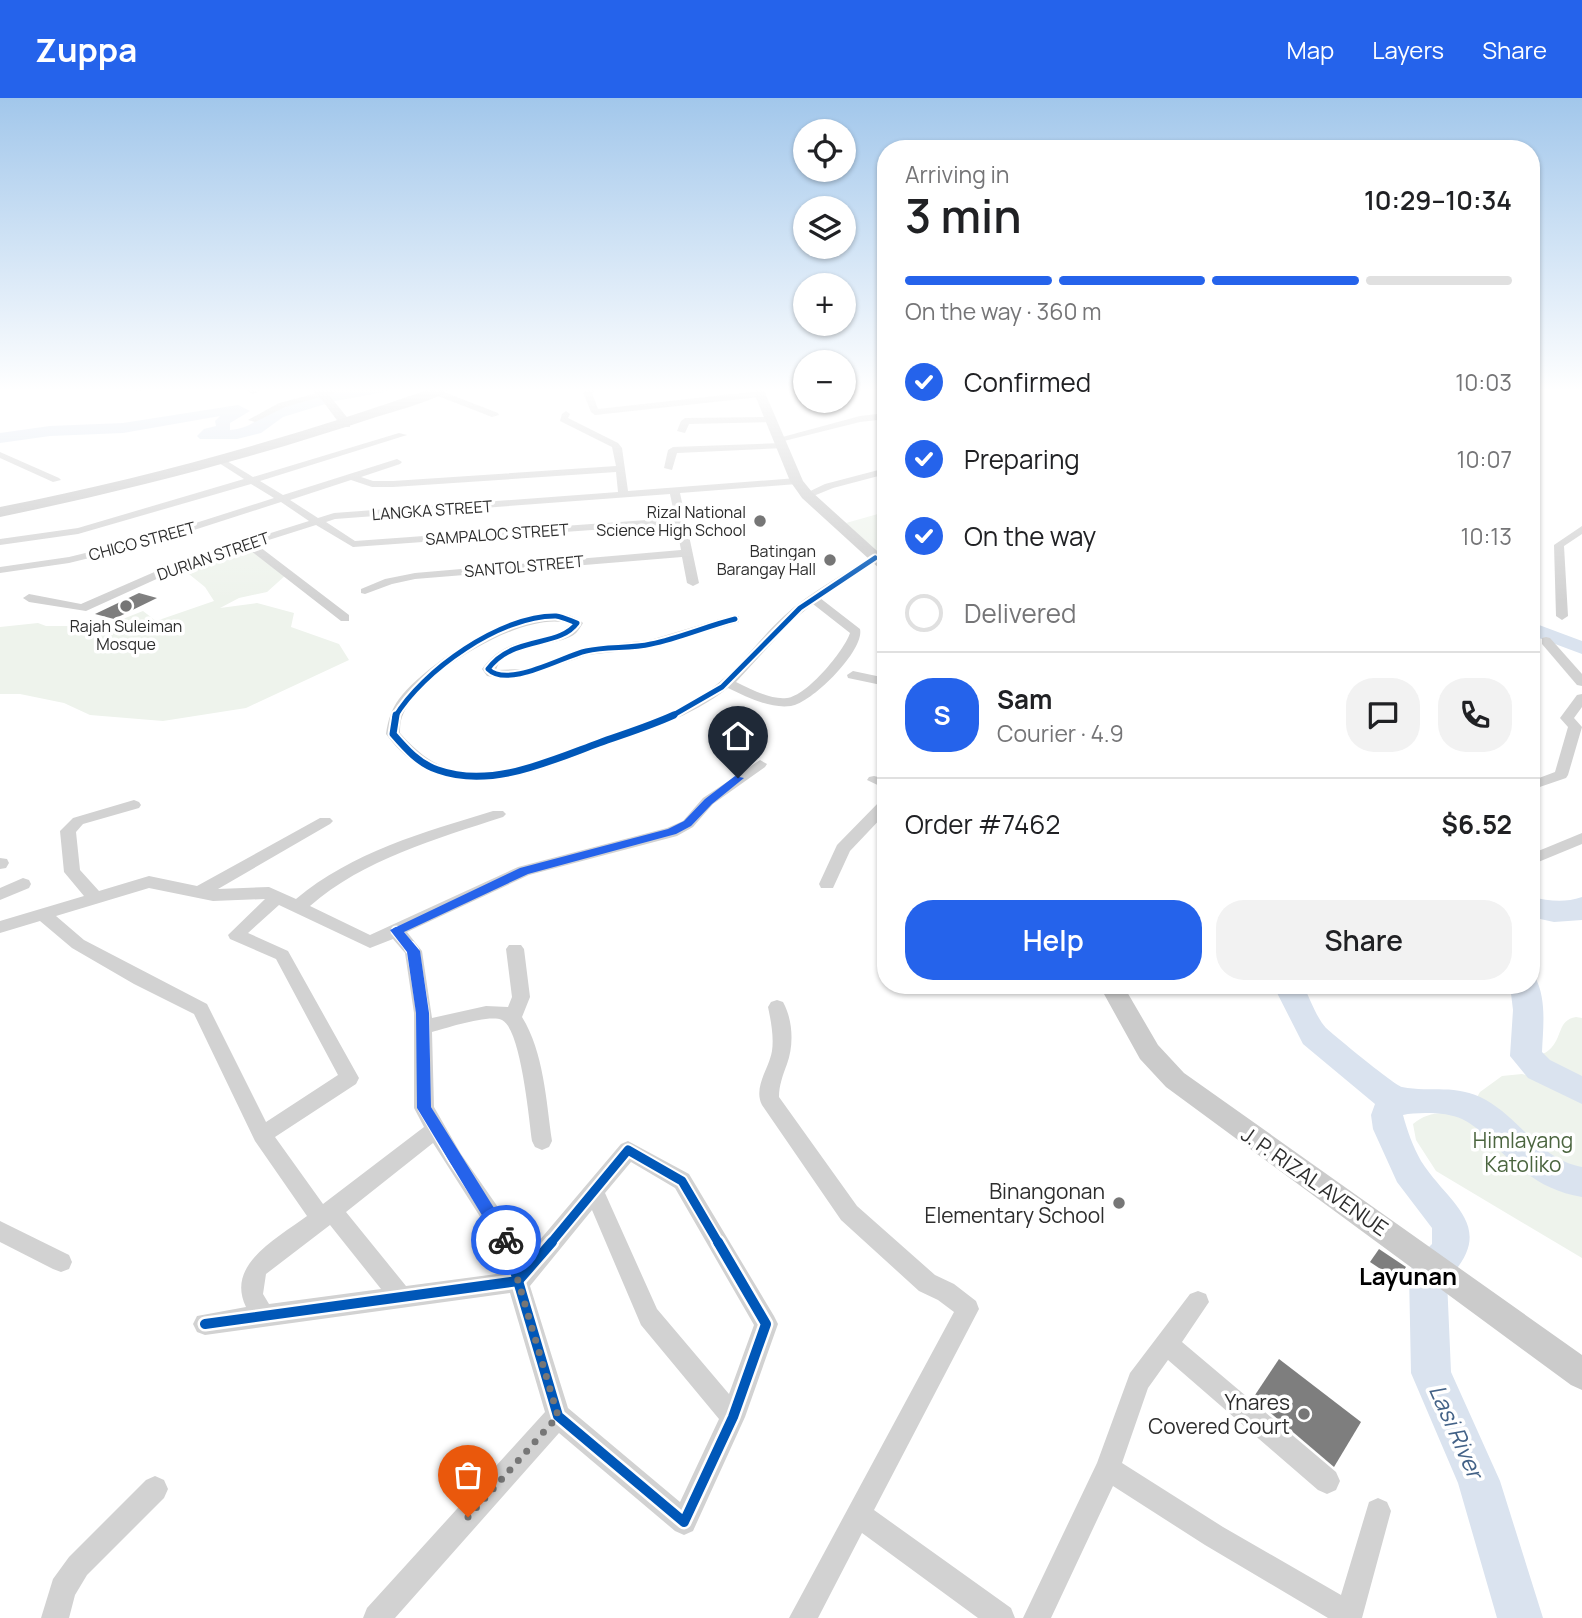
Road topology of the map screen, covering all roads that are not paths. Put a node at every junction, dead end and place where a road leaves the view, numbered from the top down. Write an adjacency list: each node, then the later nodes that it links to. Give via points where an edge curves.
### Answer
1 (9, 459): 14 (street)
2 (229, 459): 7 (main road)
3 (318, 459): 13 (street)
4 (619, 459): 10 (street)
5 (671, 459): 9 (street)
6 (787, 459): 15 (main road)
7 (222, 461): 13 (street); 20 (main road)
8 (397, 461): 12 (street, CHICO STREET)
9 (669, 468)
10 (620, 469): 12 (street, via 393,484 372,484); 17 (street)
11 (877, 473): 18 (street)
12 (353, 477): 19 (street, CHICO STREET)
13 (248, 479): 19 (street); 24 (street, via 78,531)
14 (56, 480)
15 (797, 481): 16 (street, LANGKA STREET); 18 (main road)
16 (675, 492): 17 (street, LANGKA STREET); 21 (street)
17 (623, 495): 22 (street, LANGKA STREET, via 334,516)
18 (807, 495): 27 (main road)
19 (281, 500): 22 (street); 29 (street, CHICO STREET, via 136,545)
20 (0, 512)
21 (681, 521): 22 (street, SAMPALOC STREET, via 353,544); 26 (street)
22 (319, 522): 25 (street, DURIAN STREET)
23 (1582, 529): 34 (street, via 1559,545)
24 (0, 542)
25 (249, 544): 32 (street, DURIAN STREET, via 178,565 82,608); 35 (street)
26 (687, 553): 30 (street); 31 (street, SANTOL STREET, via 415,576)
27 (877, 559)
28 (877, 567): 33 (street)
29 (0, 570)
30 (693, 583)
31 (365, 591)
32 (29, 598)
33 (814, 599): 41 (street, via 800,607); 41 (street, via 856,632 832,670 791,702 771,700)
34 (1562, 616)
35 (345, 618)
36 (735, 619): 41 (street, via 652,644 586,651 526,672 492,673 488,668 503,653 563,635 577,624 559,617 519,624 458,653 408,698 395,717 393,734 440,772 480,777 517,773 644,727)
37 (1546, 641): 40 (street)
38 (853, 676): 39 (street)
39 (877, 680)
40 (1582, 682)
41 (727, 683)
42 (1582, 698): 43 (street, via 1567,718)
43 (1578, 730): 45 (street, via 1561,775)
44 (760, 764): 61 (street, via 672,832 524,871)
45 (1540, 783)
46 (134, 805): 56 (street, via 78,821 68,831 72,872)
47 (877, 813): 53 (street, via 843,849)
48 (498, 814): 58 (street, via 400,845 319,889)
49 (325, 821): 54 (street)
50 (1582, 838): 51 (street)
51 (1540, 856)
52 (23, 884): 55 (street)
53 (827, 884)
54 (200, 892): 56 (street, via 149,882); 57 (street, via 269,893)
55 (0, 894)
56 (96, 898): 59 (street)
57 (276, 898): 58 (street); 68 (street, via 236,935 282,955 349,1078)
58 (297, 908): 61 (street, via 370,943)
59 (42, 914): 60 (street); 68 (street, via 78,944 201,1009)
60 (0, 927)
61 (396, 930): 66 (street, via 413,951)
62 (515, 949): 65 (street, via 520,996)
63 (1116, 994): 80 (main road, J. P. RIZAL AVENUE, via 1149,1052 1175,1080)
64 (777, 1007): 87 (street, via 782,1028 780,1056 768,1087 769,1099 849,1213 927,1283 968,1309)
65 (513, 1016): 66 (street, via 491,1013); 69 (street, via 530,1066)
66 (423, 1027): 67 (street, via 424,1108)
67 (436, 1129): 71 (street); 74 (street, via 503,1233)
68 (262, 1135): 71 (street)
69 (542, 1141)
70 (594, 1191): 74 (street); 82 (street, via 649,1317); 82 (street, via 628,1150 682,1181 766,1324)
71 (326, 1214): 75 (street); 77 (street, via 256,1269 252,1295)
72 (0, 1231): 73 (street)
73 (61, 1262)
74 (520, 1281): 75 (street); 81 (street)
75 (401, 1297): 77 (street)
76 (1198, 1302): 79 (street)
77 (263, 1317): 78 (street)
78 (205, 1324)
79 (1167, 1344): 83 (street, via 1138,1381); 84 (street)
80 (1582, 1374)
81 (558, 1416): 82 (street, via 684,1522); 90 (street)
82 (733, 1417)
83 (1108, 1468): 88 (street); 93 (street)
84 (1327, 1481)
85 (155, 1489): 89 (street, via 78,1566 63,1589)
86 (1378, 1511): 88 (street)
87 (859, 1515): 91 (street); 92 (street)
88 (1349, 1617)
89 (55, 1618)
90 (377, 1618)
91 (803, 1618)
92 (1001, 1618)
93 (1037, 1618)

